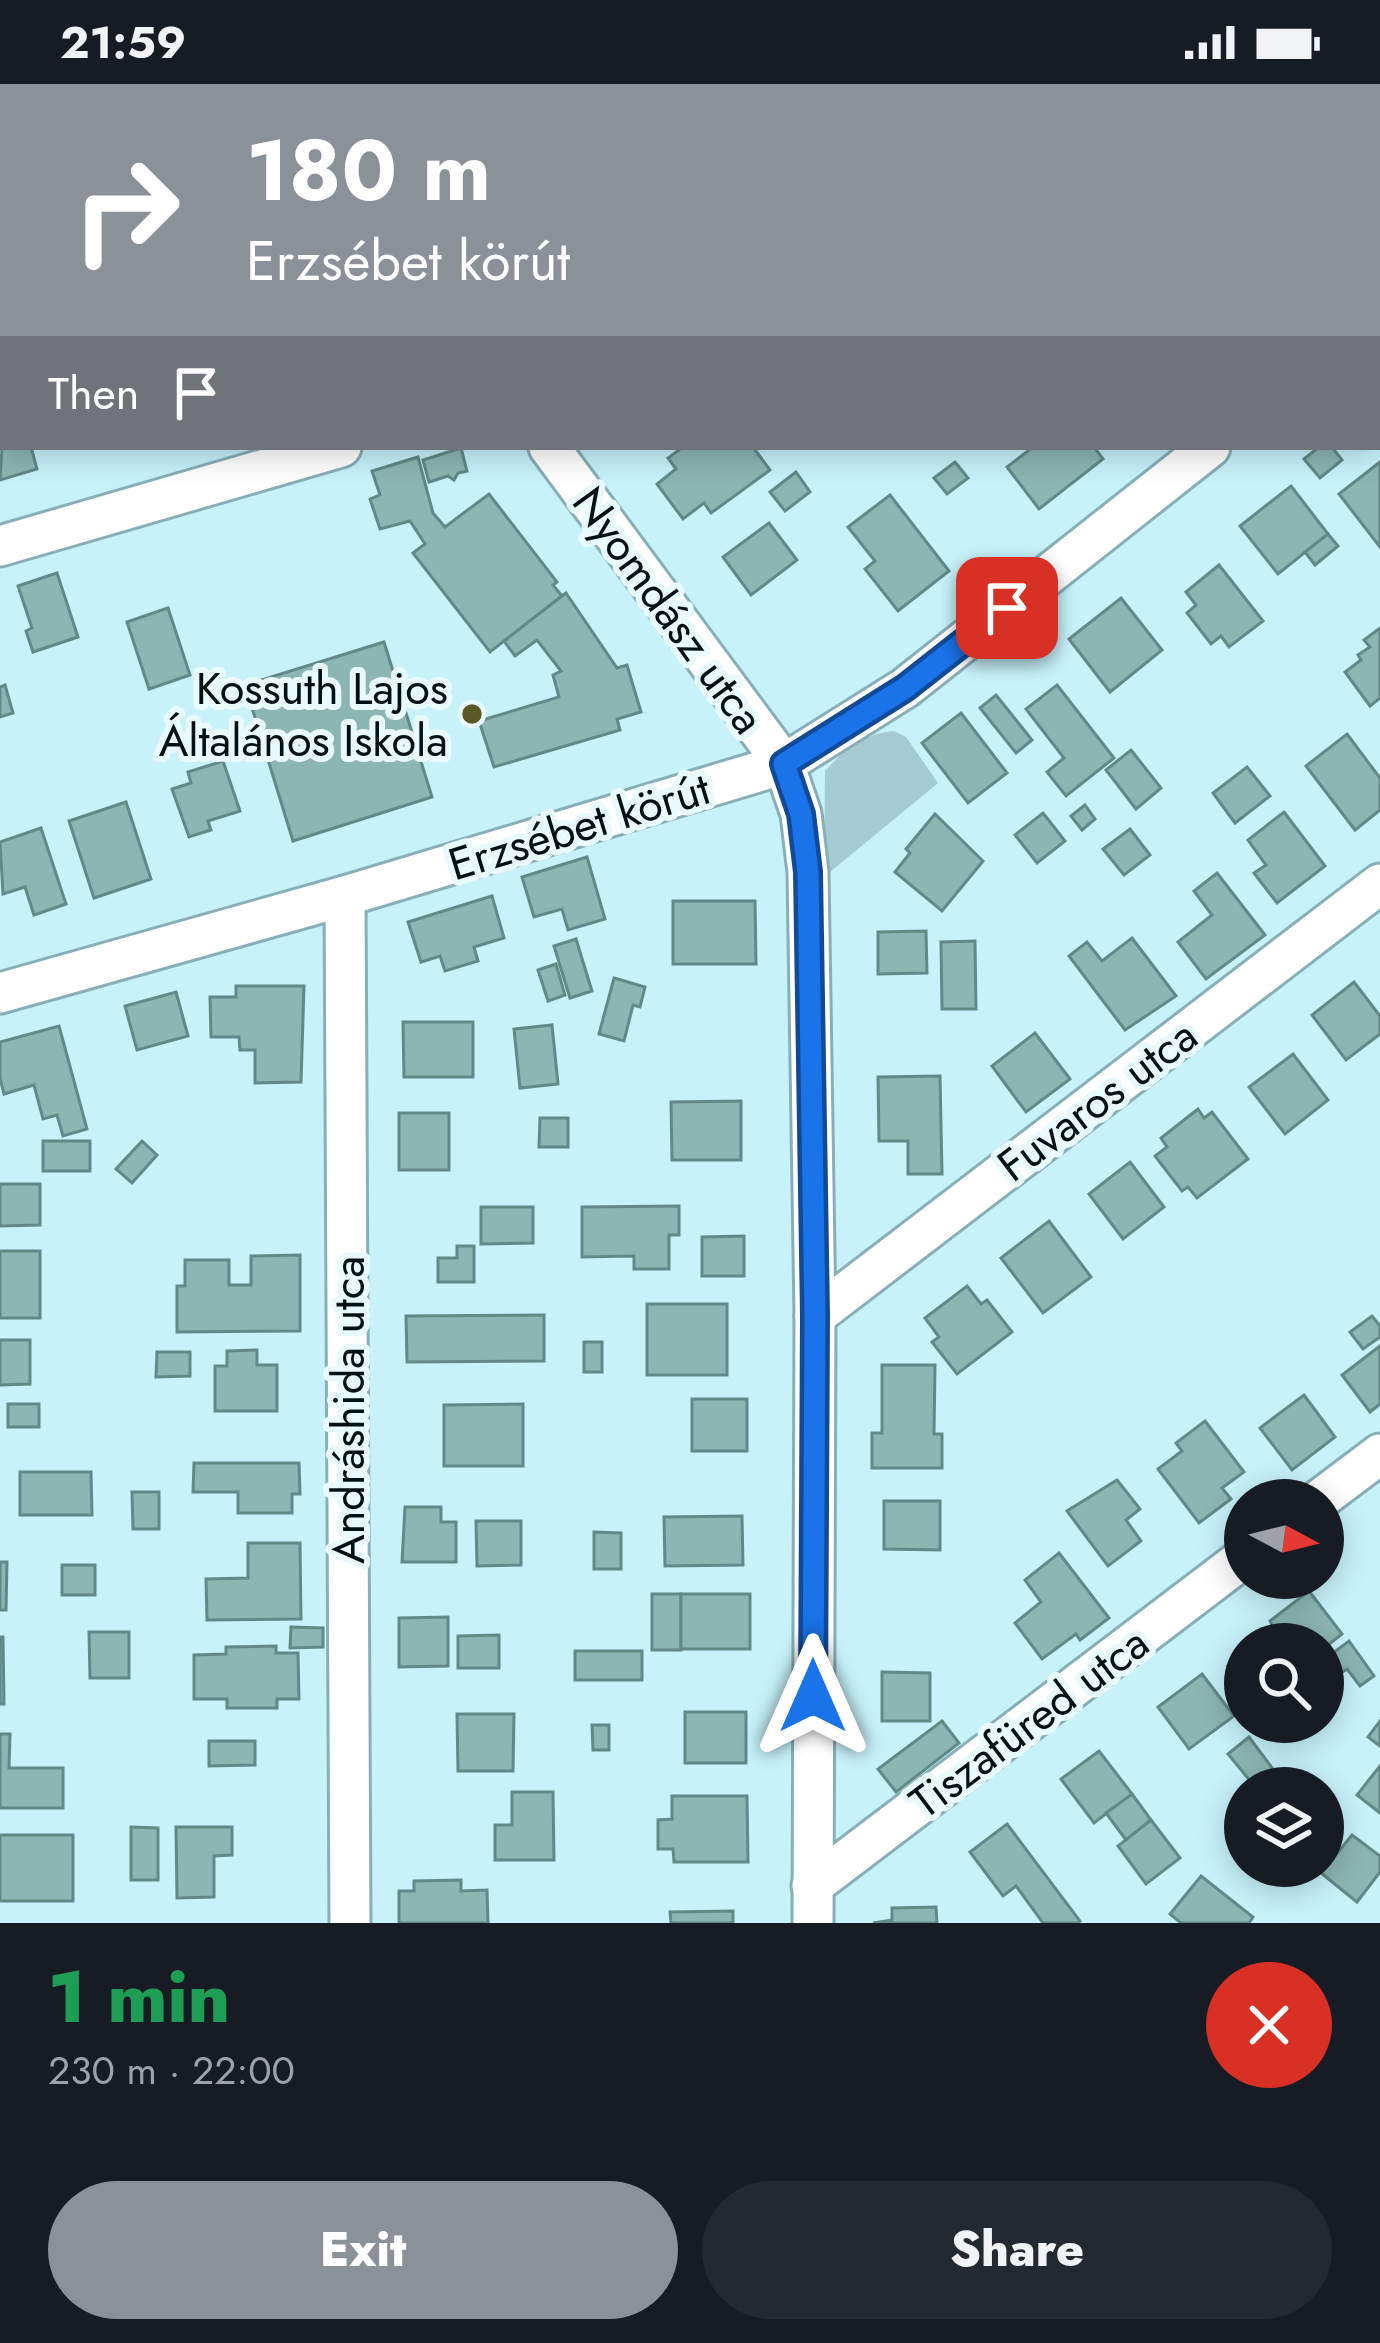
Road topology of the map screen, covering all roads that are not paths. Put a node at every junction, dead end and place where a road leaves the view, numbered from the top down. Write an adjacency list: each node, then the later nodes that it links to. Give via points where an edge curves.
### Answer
1 (330, 450): 4 (street)
2 (551, 450): 5 (street, Nyomdász utca)
3 (1206, 450): 5 (street, Erzsébet körút, via 905,688)
4 (0, 546)
5 (784, 764): 7 (street, Erzsébet körút); 9 (street, Nyomdász utca, via 808,872)
6 (1380, 884): 9 (street, Fuvaros utca)
7 (345, 896): 8 (street, Erzsébet körút); 14 (street, Andráshida utca)
8 (0, 993)
9 (815, 1316): 13 (street, Nyomdász utca)
10 (1380, 1454): 11 (street)
11 (1344, 1481)
12 (1224, 1574): 13 (street, Tiszafüred utca)
13 (812, 1905)
14 (350, 1923)

